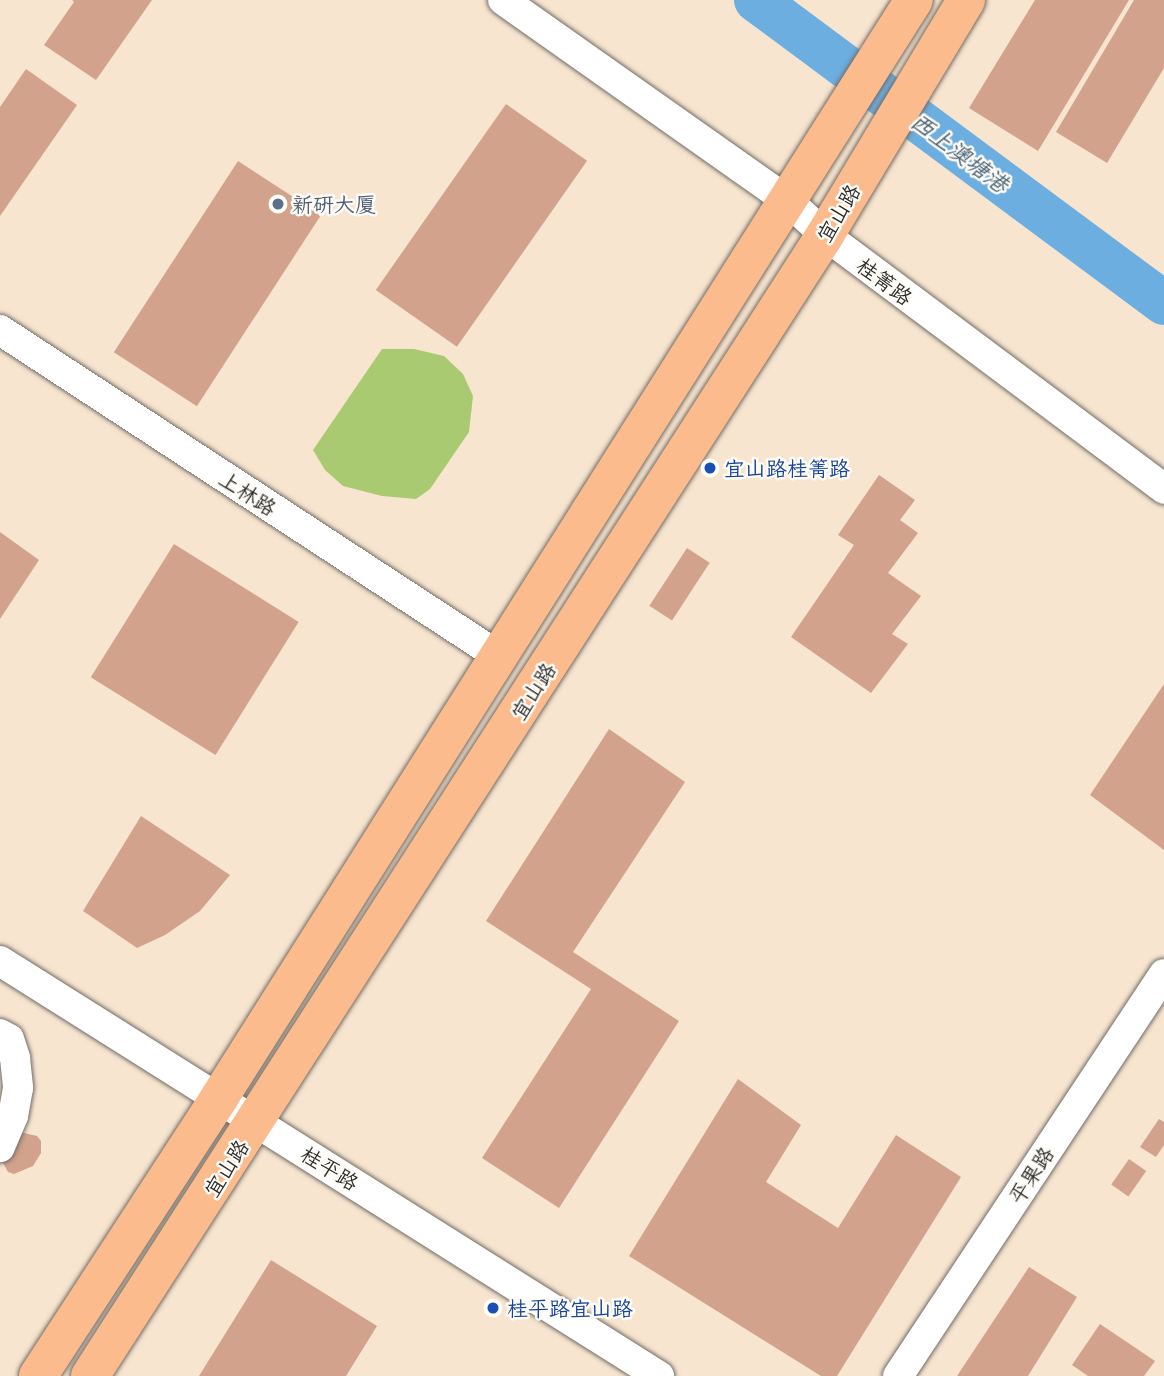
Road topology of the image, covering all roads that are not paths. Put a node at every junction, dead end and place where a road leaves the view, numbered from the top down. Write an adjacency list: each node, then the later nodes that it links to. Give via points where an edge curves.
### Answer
1 (503, 0): 4 (street, 桂箐路)
2 (914, 0): 4 (main road, 宜山路)
3 (967, 0): 5 (main road, 宜山路)
4 (788, 201): 5 (street, 桂箐路); 8 (main road, 宜山路)
5 (825, 235): 7 (street, 桂箐路); 13 (main road, 宜山路)
6 (0, 330): 8 (street, 上林路)
7 (1164, 489)
8 (497, 656): 12 (main road, 宜山路)
9 (0, 961): 12 (street, 桂平路)
10 (1164, 974): 18 (street, 平果路)
11 (0, 1034): 14 (street, via 9,1039 18,1088)
12 (219, 1098): 13 (street, 桂平路); 15 (main road, 宜山路)
13 (256, 1121): 16 (main road, 宜山路); 17 (street, 桂平路)
14 (0, 1147)
15 (38, 1376)
16 (90, 1376)
17 (659, 1376)
18 (898, 1376)

